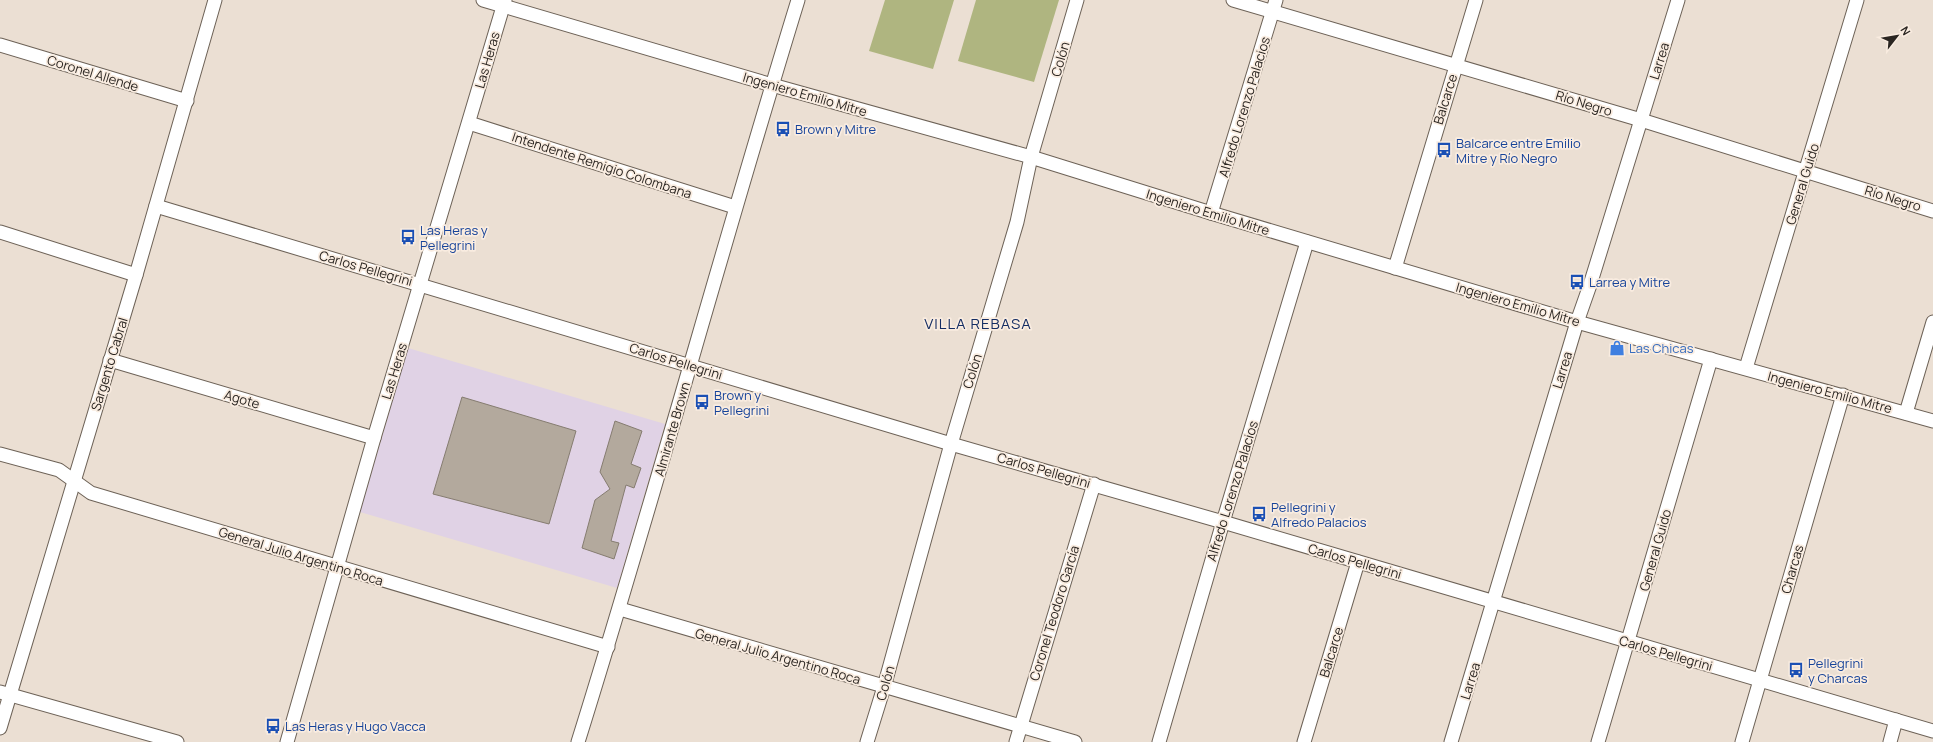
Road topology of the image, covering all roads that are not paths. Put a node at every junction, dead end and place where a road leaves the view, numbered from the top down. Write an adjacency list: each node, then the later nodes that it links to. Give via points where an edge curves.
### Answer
1 (215, 0): 14 (street, Sargento Cabral)
2 (483, 0): 9 (street, Ingeniero Emilio Mitre)
3 (798, 0): 13 (street, Almirante Brown)
4 (1077, 0): 17 (street, Colón)
5 (1233, 0): 10 (street, Río Negro)
6 (1476, 0): 12 (street, Balcarce)
7 (1678, 0): 15 (street, Larrea)
8 (1857, 0): 18 (street, General Guido)
9 (504, 3): 13 (street, Ingeniero Emilio Mitre); 16 (street, Las Heras)
10 (1274, 6): 12 (street, Río Negro); 22 (street, Alfredo Lorenzo Palacios)
11 (0, 45): 14 (street, Coronel Allende)
12 (1455, 65): 15 (street, Río Negro); 25 (street, Balcarce)
13 (772, 85): 17 (street, Ingeniero Emilio Mitre); 20 (street, Almirante Brown)
14 (187, 101): 19 (street, Sargento Cabral)
15 (1641, 120): 18 (street, Río Negro); 28 (street, Larrea)
16 (469, 123): 20 (street, Intendente Remigio Colombana); 27 (street, Las Heras)
17 (1031, 157): 22 (street, Ingeniero Emilio Mitre); 38 (street, Colón, via 1017,222)
18 (1805, 171): 21 (street, Río Negro); 33 (street, General Guido)
19 (156, 206): 26 (street, Sargento Cabral); 27 (street, Carlos Pellegrini)
20 (735, 208): 32 (street, Almirante Brown)
21 (1933, 211)
22 (1211, 213): 24 (street, Ingeniero Emilio Mitre)
23 (0, 232): 26 (street)
24 (1307, 242): 25 (street, Ingeniero Emilio Mitre); 42 (street, Alfredo Lorenzo Palacios)
25 (1394, 268): 28 (street, Ingeniero Emilio Mitre)
26 (136, 274): 31 (street, Sargento Cabral)
27 (420, 284): 32 (street, Carlos Pellegrini); 37 (street, Las Heras)
28 (1577, 322): 30 (street, Ingeniero Emilio Mitre); 45 (street, Larrea)
29 (1933, 322): 35 (street)
30 (1711, 359): 33 (street, Ingeniero Emilio Mitre); 47 (street, General Guido)
31 (110, 360): 37 (street, Agote); 40 (street, Sargento Cabral)
32 (690, 366): 38 (street, Carlos Pellegrini); 46 (street, Almirante Brown)
33 (1746, 368): 34 (street, Ingeniero Emilio Mitre)
34 (1843, 395): 35 (street, Ingeniero Emilio Mitre); 49 (street, Charcas)
35 (1906, 413): 36 (street, Ingeniero Emilio Mitre)
36 (1933, 421)
37 (374, 438): 44 (street, Las Heras)
38 (951, 444): 41 (street, Carlos Pellegrini); 50 (street, Colón)
39 (0, 454): 40 (street, General Julio Argentino Roca, via 59,470)
40 (75, 482): 44 (street, General Julio Argentino Roca, via 91,493); 51 (street, Sargento Cabral)
41 (1094, 484): 42 (street, Carlos Pellegrini); 53 (street, Coronel Teodoro García)
42 (1223, 522): 43 (street, Carlos Pellegrini); 62 (street, Alfredo Lorenzo Palacios)
43 (1358, 562): 45 (street, Carlos Pellegrini); 63 (street, Balcarce)
44 (336, 567): 48 (street, General Julio Argentino Roca); 57 (street, Las Heras)
45 (1494, 601): 47 (street, Carlos Pellegrini); 64 (street, Larrea)
46 (620, 609): 48 (street, Almirante Brown); 50 (street, General Julio Argentino Roca)
47 (1628, 642): 49 (street, Carlos Pellegrini); 65 (street, General Guido)
48 (608, 647): 58 (street, Almirante Brown)
49 (1760, 681): 52 (street, Carlos Pellegrini); 66 (street, Charcas)
50 (884, 687): 53 (street, General Julio Argentino Roca); 59 (street, Colón)
51 (5, 693): 54 (street, Sargento Cabral); 56 (street)
52 (1896, 720): 55 (street, Carlos Pellegrini); 67 (street)
53 (1020, 725): 60 (street, Coronel Teodoro García); 61 (street, General Julio Argentino Roca)
54 (0, 728)
55 (1933, 731)
56 (177, 742)
57 (287, 742)
58 (578, 742)
59 (867, 742)
60 (1016, 742)
61 (1075, 742)
62 (1159, 742)
63 (1304, 742)
64 (1451, 742)
65 (1598, 742)
66 (1742, 742)
67 (1890, 742)

